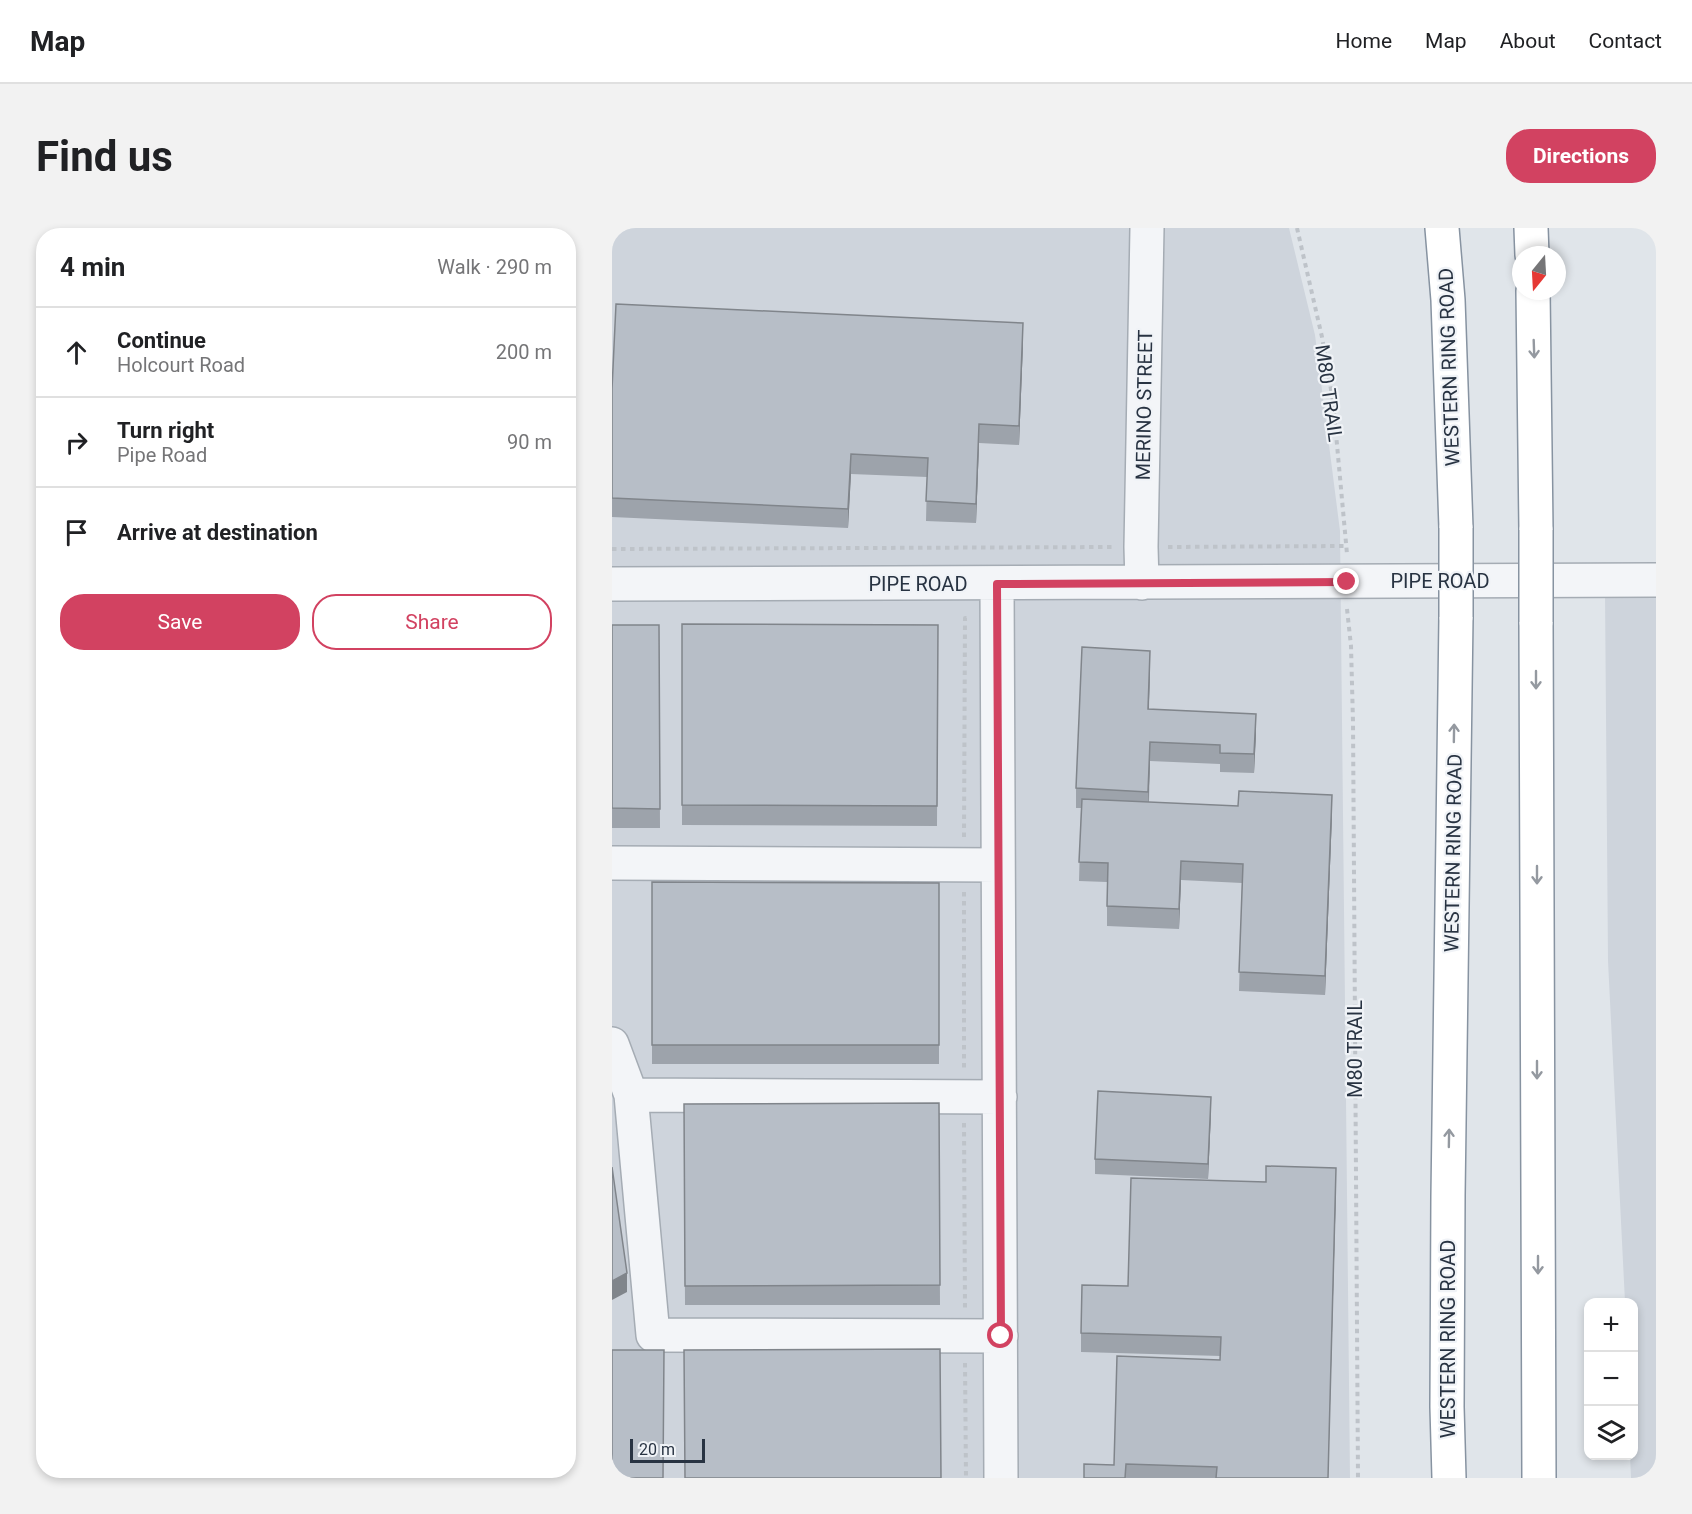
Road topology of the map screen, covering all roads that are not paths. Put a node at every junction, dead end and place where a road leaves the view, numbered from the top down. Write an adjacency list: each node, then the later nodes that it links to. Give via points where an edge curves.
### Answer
1 (1147, 228): 7 (street, MERINO STREET)
2 (1442, 228): 17 (highway, WESTERN RING ROAD, one-way to 2, bridge, via 1456,528)
3 (1531, 228): 4 (highway)
4 (1532, 246)
5 (1533, 300): 15 (highway, one-way to 15, bridge)
6 (1656, 580): 7 (street, PIPE ROAD)
7 (1142, 583): 9 (street, PIPE ROAD)
8 (612, 584): 9 (street, PIPE ROAD)
9 (997, 584): 11 (street)
10 (612, 863): 11 (street)
11 (998, 865): 14 (street)
12 (612, 1044): 13 (street)
13 (631, 1095): 14 (street); 16 (street, via 653,1335)
14 (1000, 1097): 16 (street)
15 (1538, 1303): 21 (highway); 22 (highway)
16 (1001, 1336): 18 (street)
17 (1447, 1407): 19 (highway); 20 (highway, WESTERN RING ROAD)
18 (1001, 1478)
19 (1442, 1478)
20 (1449, 1478)
21 (1539, 1478)
22 (1557, 1478)

